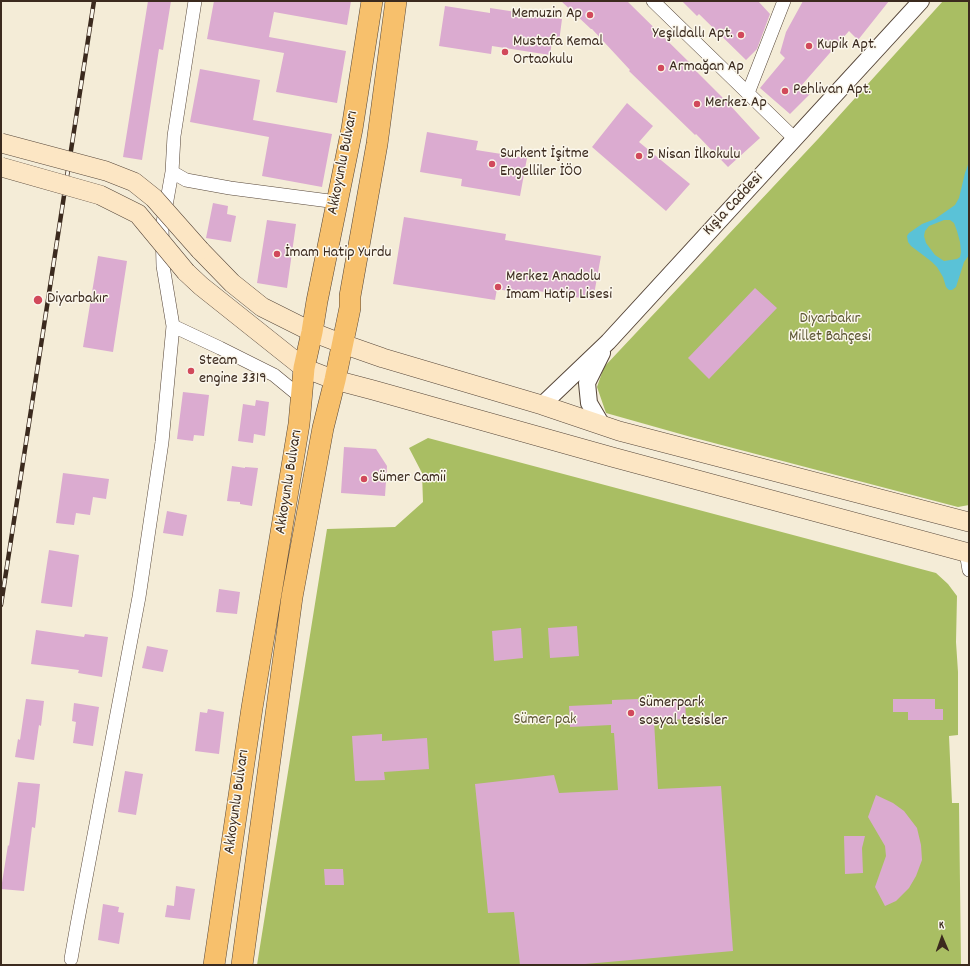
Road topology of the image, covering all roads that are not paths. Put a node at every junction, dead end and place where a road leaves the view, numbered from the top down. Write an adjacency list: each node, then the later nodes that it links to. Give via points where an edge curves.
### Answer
1 (195, 1): 11 (street, via 174,136)
2 (372, 1): 12 (main road, Akkoyunlu Bulvarı, via 352,129)
3 (396, 1): 16 (main road, Akkoyunlu Bulvarı, via 378,144)
4 (653, 1): 7 (street)
5 (784, 1): 7 (street)
6 (921, 1): 8 (street, Kışla Caddesi)
7 (748, 93): 8 (street)
8 (795, 139): 15 (street, Kışla Caddesi)
9 (1, 143): 14 (main road, bridge, via 106,171 134,182 154,198 232,283 262,307)
10 (1, 167): 17 (main road, bridge, via 100,195 138,214 186,272 201,286)
11 (172, 172): 12 (street, via 186,180 230,188); 13 (street, via 162,228 163,266)
12 (337, 202): 14 (main road, Akkoyunlu Bulvarı)
13 (173, 326): 19 (street, via 274,375); 24 (street, via 162,442 139,597)
14 (312, 332): 16 (main road); 17 (main road, Akkoyunlu Bulvarı)
15 (608, 342): 20 (street, Kışla Caddesi); 21 (street, via 587,383 589,403)
16 (343, 344): 18 (main road, Akkoyunlu Bulvarı); 20 (main road)
17 (304, 368): 18 (main road); 19 (main road, Akkoyunlu Bulvarı)
18 (335, 380): 23 (main road); 26 (main road, Akkoyunlu Bulvarı, via 323,428 292,597)
19 (302, 398): 25 (main road, Akkoyunlu Bulvarı)
20 (542, 405): 21 (main road)
21 (602, 425): 22 (main road)
22 (969, 522)
23 (968, 555)
24 (71, 959)
25 (214, 965)
26 (242, 965)

